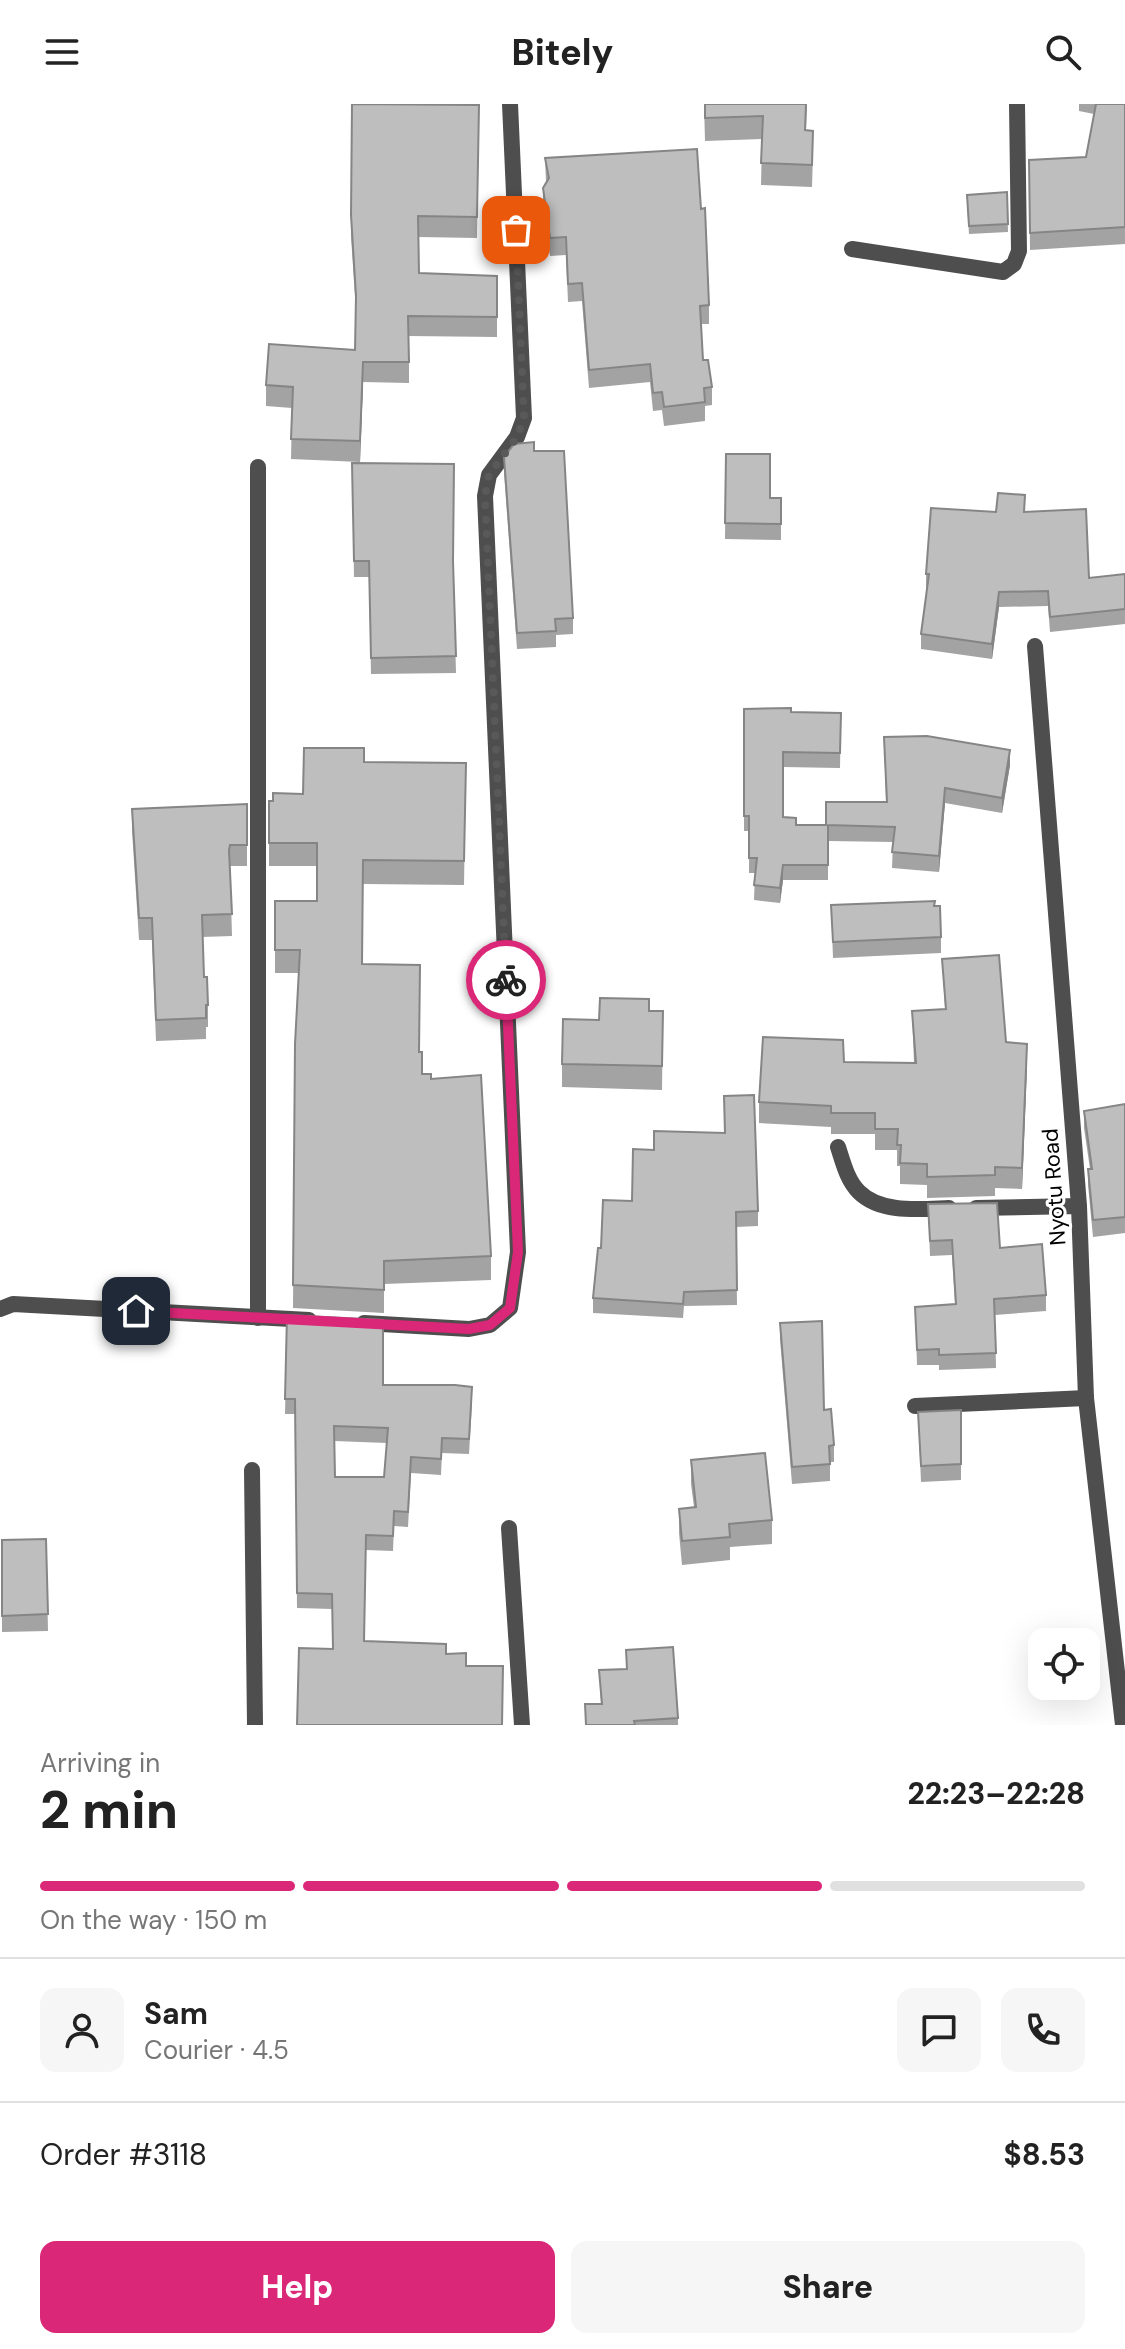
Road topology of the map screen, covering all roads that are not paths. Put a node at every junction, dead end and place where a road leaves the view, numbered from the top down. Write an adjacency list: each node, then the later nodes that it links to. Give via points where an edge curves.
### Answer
1 (510, 104): 11 (street, via 524,418 489,475 485,496 518,1252 510,1308 490,1325 469,1329)
2 (1017, 104): 3 (street, via 1019,251 1014,264 1003,272)
3 (852, 249)
4 (258, 467): 9 (street)
5 (1035, 646): 7 (street, Nyotu Road)
6 (838, 1147): 7 (street, via 860,1193 884,1205)
7 (1079, 1206): 12 (street, Nyotu Road)
8 (0, 1309): 9 (street, via 13,1304)
9 (258, 1318): 10 (street)
10 (319, 1321)
11 (349, 1322)
12 (1086, 1398): 13 (street); 18 (street, Nyotu Road)
13 (915, 1406)
14 (252, 1470): 16 (street)
15 (509, 1528): 17 (street)
16 (255, 1725)
17 (522, 1725)
18 (1123, 1725)

